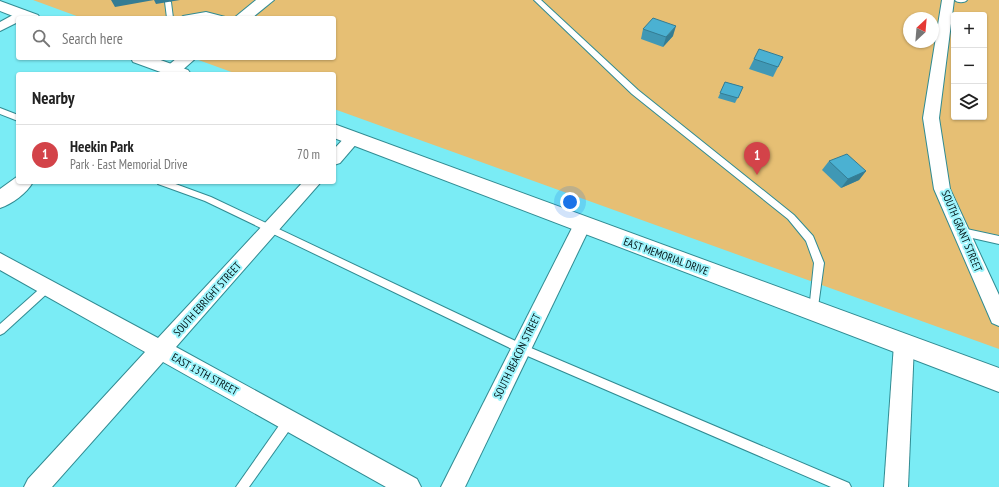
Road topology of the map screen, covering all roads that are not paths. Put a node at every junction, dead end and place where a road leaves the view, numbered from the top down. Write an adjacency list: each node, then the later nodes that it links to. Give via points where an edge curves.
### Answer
1 (266, 0): 12 (main road)
2 (537, 0): 33 (lane, via 635,92 791,217 810,239 819,263)
3 (948, 0): 29 (street, SOUTH GRANT STREET, via 931,118 942,189)
4 (958, 0): 5 (lane)
5 (964, 0)
6 (168, 2): 9 (lane)
7 (0, 6): 8 (main road)
8 (27, 16)
9 (170, 16)
10 (194, 16): 11 (lane)
11 (216, 16)
12 (245, 16)
13 (16, 20): 14 (street)
14 (0, 27)
15 (144, 60): 17 (main road)
16 (186, 60): 18 (main road)
17 (171, 72)
18 (174, 72)
19 (0, 111): 20 (lane)
20 (16, 117)
21 (343, 135): 22 (street); 27 (main road, EAST MEMORIAL DRIVE)
22 (336, 154)
23 (21, 184): 26 (main road)
24 (166, 184): 28 (lane, via 208,199)
25 (311, 184): 28 (street, SOUTH EBRIGHT STREET)
26 (0, 200)
27 (582, 225): 33 (main road, EAST MEMORIAL DRIVE); 37 (street, SOUTH BEACON STREET)
28 (270, 229): 37 (lane); 38 (street, SOUTH EBRIGHT STREET)
29 (962, 232): 30 (lane); 34 (street, SOUTH GRANT STREET)
30 (999, 240)
31 (0, 261): 32 (street, EAST 13TH STREET)
32 (48, 287): 35 (lane); 38 (street, EAST 13TH STREET)
33 (814, 311): 36 (main road, EAST MEMORIAL DRIVE)
34 (999, 317)
35 (0, 330)
36 (904, 344): 39 (main road, EAST MEMORIAL DRIVE); 46 (street)
37 (520, 348): 44 (street, SOUTH BEACON STREET); 45 (lane)
38 (161, 350): 40 (street, EAST 13TH STREET); 41 (street, SOUTH EBRIGHT STREET)
39 (999, 380)
40 (289, 421): 42 (lane); 43 (street, EAST 13TH STREET)
41 (36, 487)
42 (242, 487)
43 (409, 487)
44 (453, 487)
45 (845, 487)
46 (896, 487)

